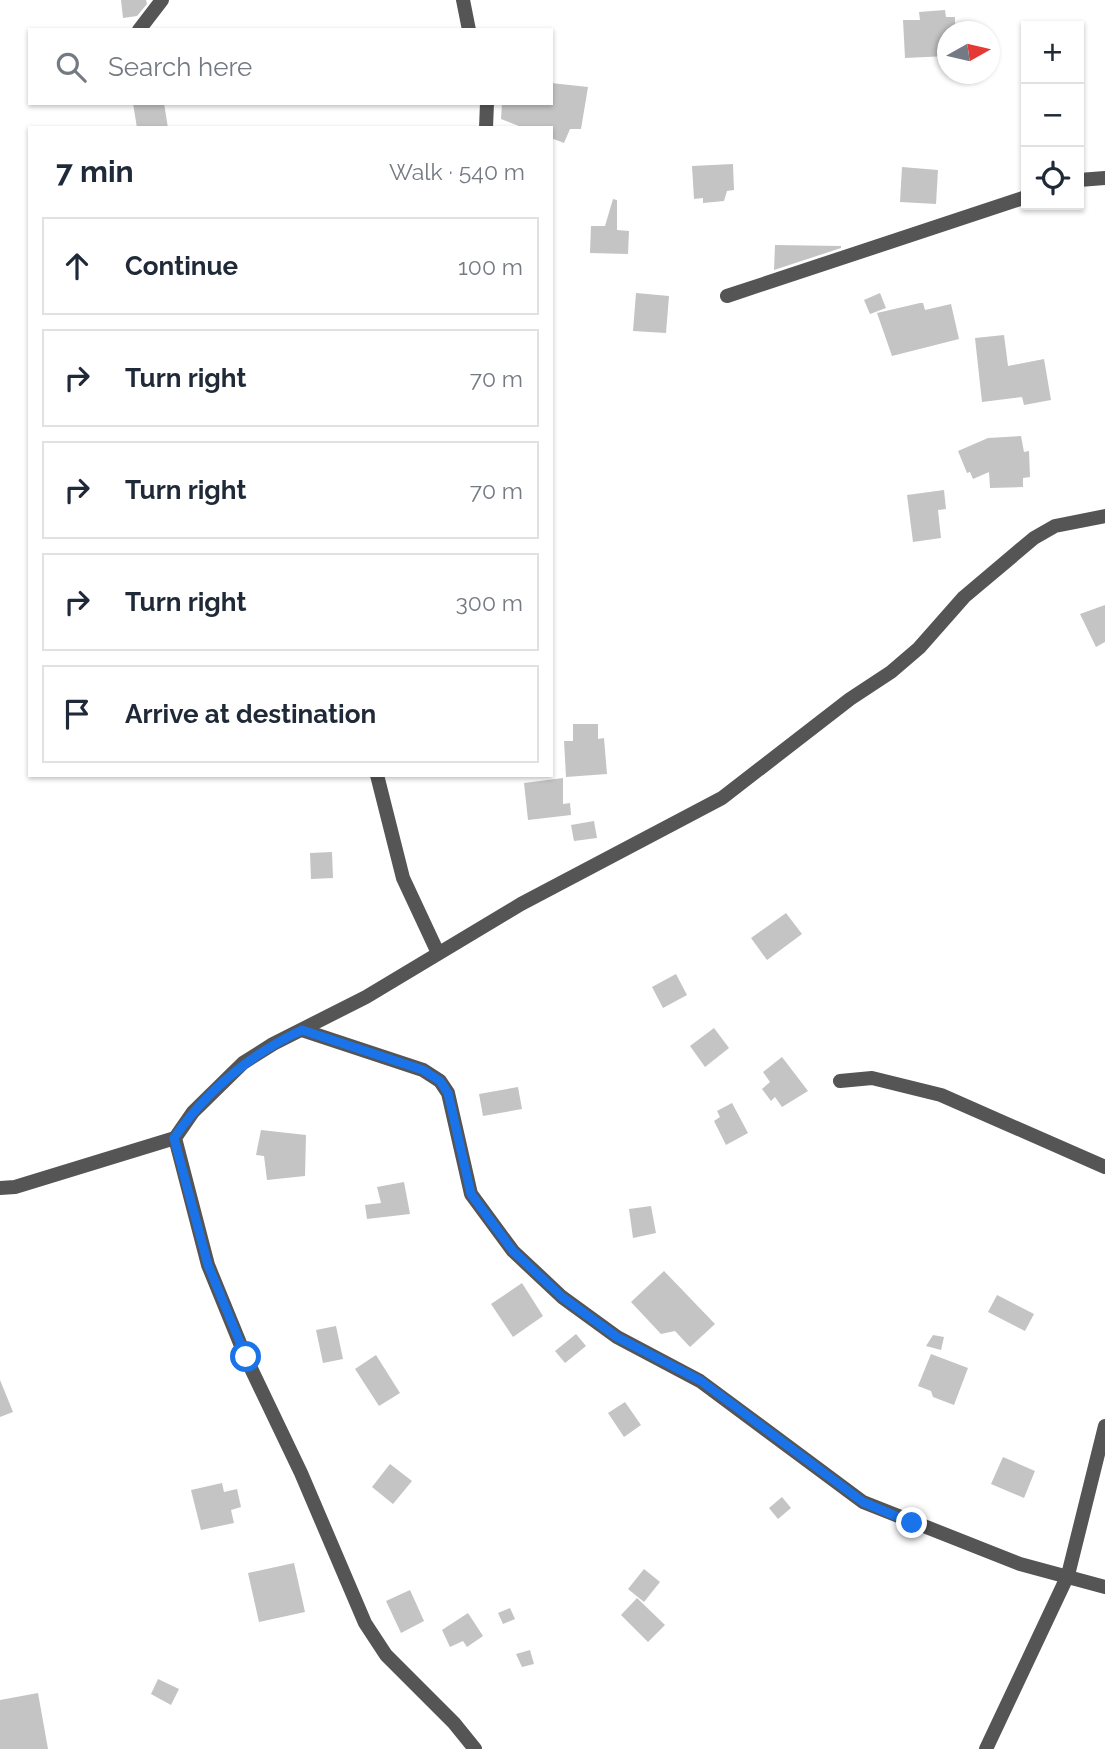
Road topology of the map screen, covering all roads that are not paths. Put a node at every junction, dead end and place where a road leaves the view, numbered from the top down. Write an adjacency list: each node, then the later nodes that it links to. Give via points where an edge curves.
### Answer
1 (162, 0): 3 (street)
2 (463, 0): 4 (street)
3 (141, 28)
4 (469, 28)
5 (487, 105): 6 (street)
6 (486, 126)
7 (1105, 178): 8 (street)
8 (1084, 180)
9 (1021, 199): 10 (street)
10 (727, 296)
11 (1105, 516): 13 (street, via 1055,526 1034,538 964,597 891,672 722,799 593,864)
12 (377, 777): 13 (street, via 403,878)
13 (438, 953): 14 (street)
14 (302, 1030): 16 (street, via 243,1063 193,1112); 20 (street, via 423,1070 440,1081 453,1111 471,1194 485,1217 562,1297 617,1337 701,1381 863,1502 995,1555)
15 (840, 1081): 17 (street, via 873,1078 941,1095)
16 (174, 1138): 18 (street); 22 (street, via 208,1265 365,1623 386,1655)
17 (1105, 1167)
18 (0, 1188)
19 (1105, 1426): 20 (street)
20 (1068, 1575): 21 (street); 23 (street)
21 (1105, 1587)
22 (475, 1749)
23 (986, 1749)

